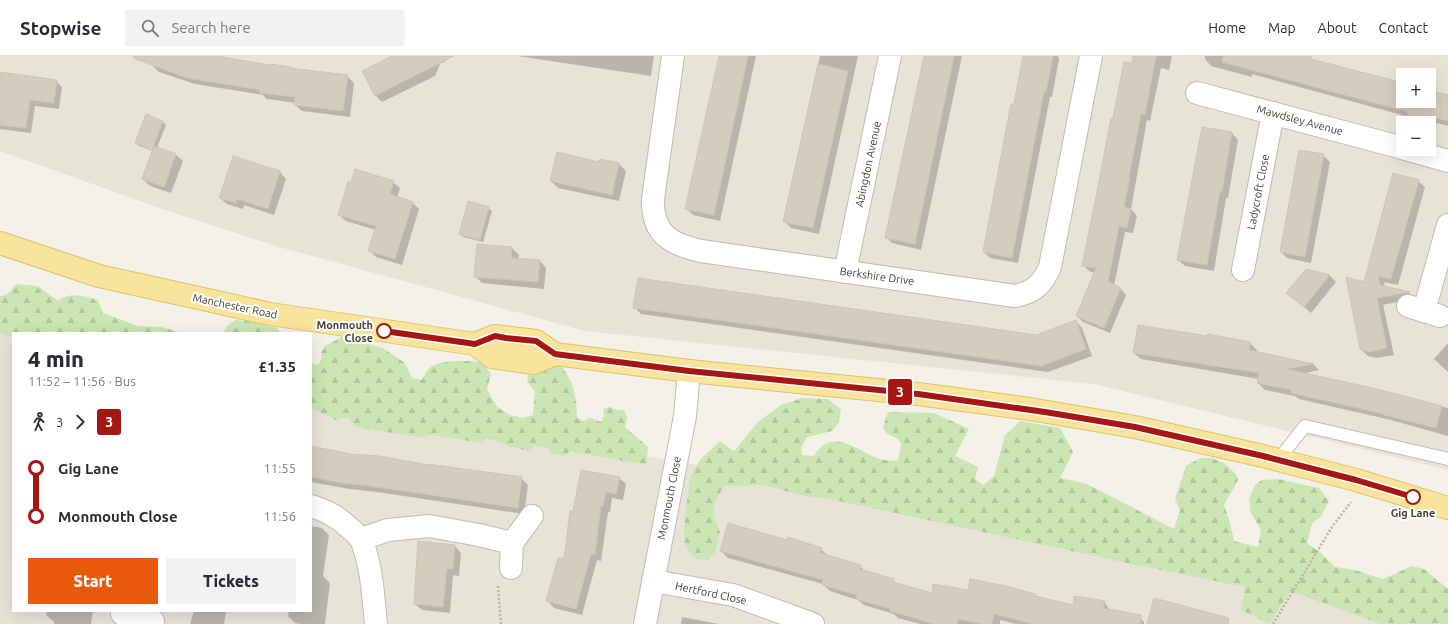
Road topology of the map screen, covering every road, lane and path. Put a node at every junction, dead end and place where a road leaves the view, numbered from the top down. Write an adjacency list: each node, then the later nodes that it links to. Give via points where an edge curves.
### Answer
1 (673, 56): 12 (street, Berkshire Drive, via 653,199 655,222 663,233 673,243 686,248)
2 (890, 56): 12 (street, Abingdon Avenue)
3 (1091, 56): 12 (street, Berkshire Drive, via 1052,257 1045,277 1038,286 1027,293 1014,296)
4 (1198, 92): 5 (street, Mawdsley Avenue)
5 (1273, 113): 6 (street, Mawdsley Avenue); 11 (street, Ladycroft Close)
6 (1396, 147)
7 (1430, 156): 8 (street, Mawdsley Avenue)
8 (1448, 161)
9 (1448, 225): 13 (street)
10 (0, 244): 14 (main road, Manchester Road, via 99,276 212,302 307,320 475,344 492,357 534,363 555,354)
11 (1243, 270)
12 (845, 272)
13 (1424, 311)
14 (689, 371): 16 (main road, Manchester Road, via 918,394 1030,409 1135,427); 24 (street, Monmouth Close, via 685,416)
15 (1448, 459): 16 (lane, via 1305,426)
16 (1278, 460): 17 (main road, Manchester Road)
17 (1356, 480): 19 (main road, Manchester Road); 31 (path, via 1352,501 1332,527)
18 (312, 506): 21 (street, via 339,518)
19 (1448, 508)
20 (532, 516): 22 (street)
21 (361, 539): 22 (street, via 388,530 429,526); 27 (street, via 371,571)
22 (512, 543): 23 (street)
23 (511, 568): 28 (path, via 497,575)
24 (653, 581): 29 (street, Monmouth Close); 30 (street, Hertford Close, via 733,595)
25 (122, 616): 26 (street)
26 (153, 621)
27 (376, 624)
28 (501, 624)
29 (645, 624)
30 (813, 624)
31 (1272, 624)

